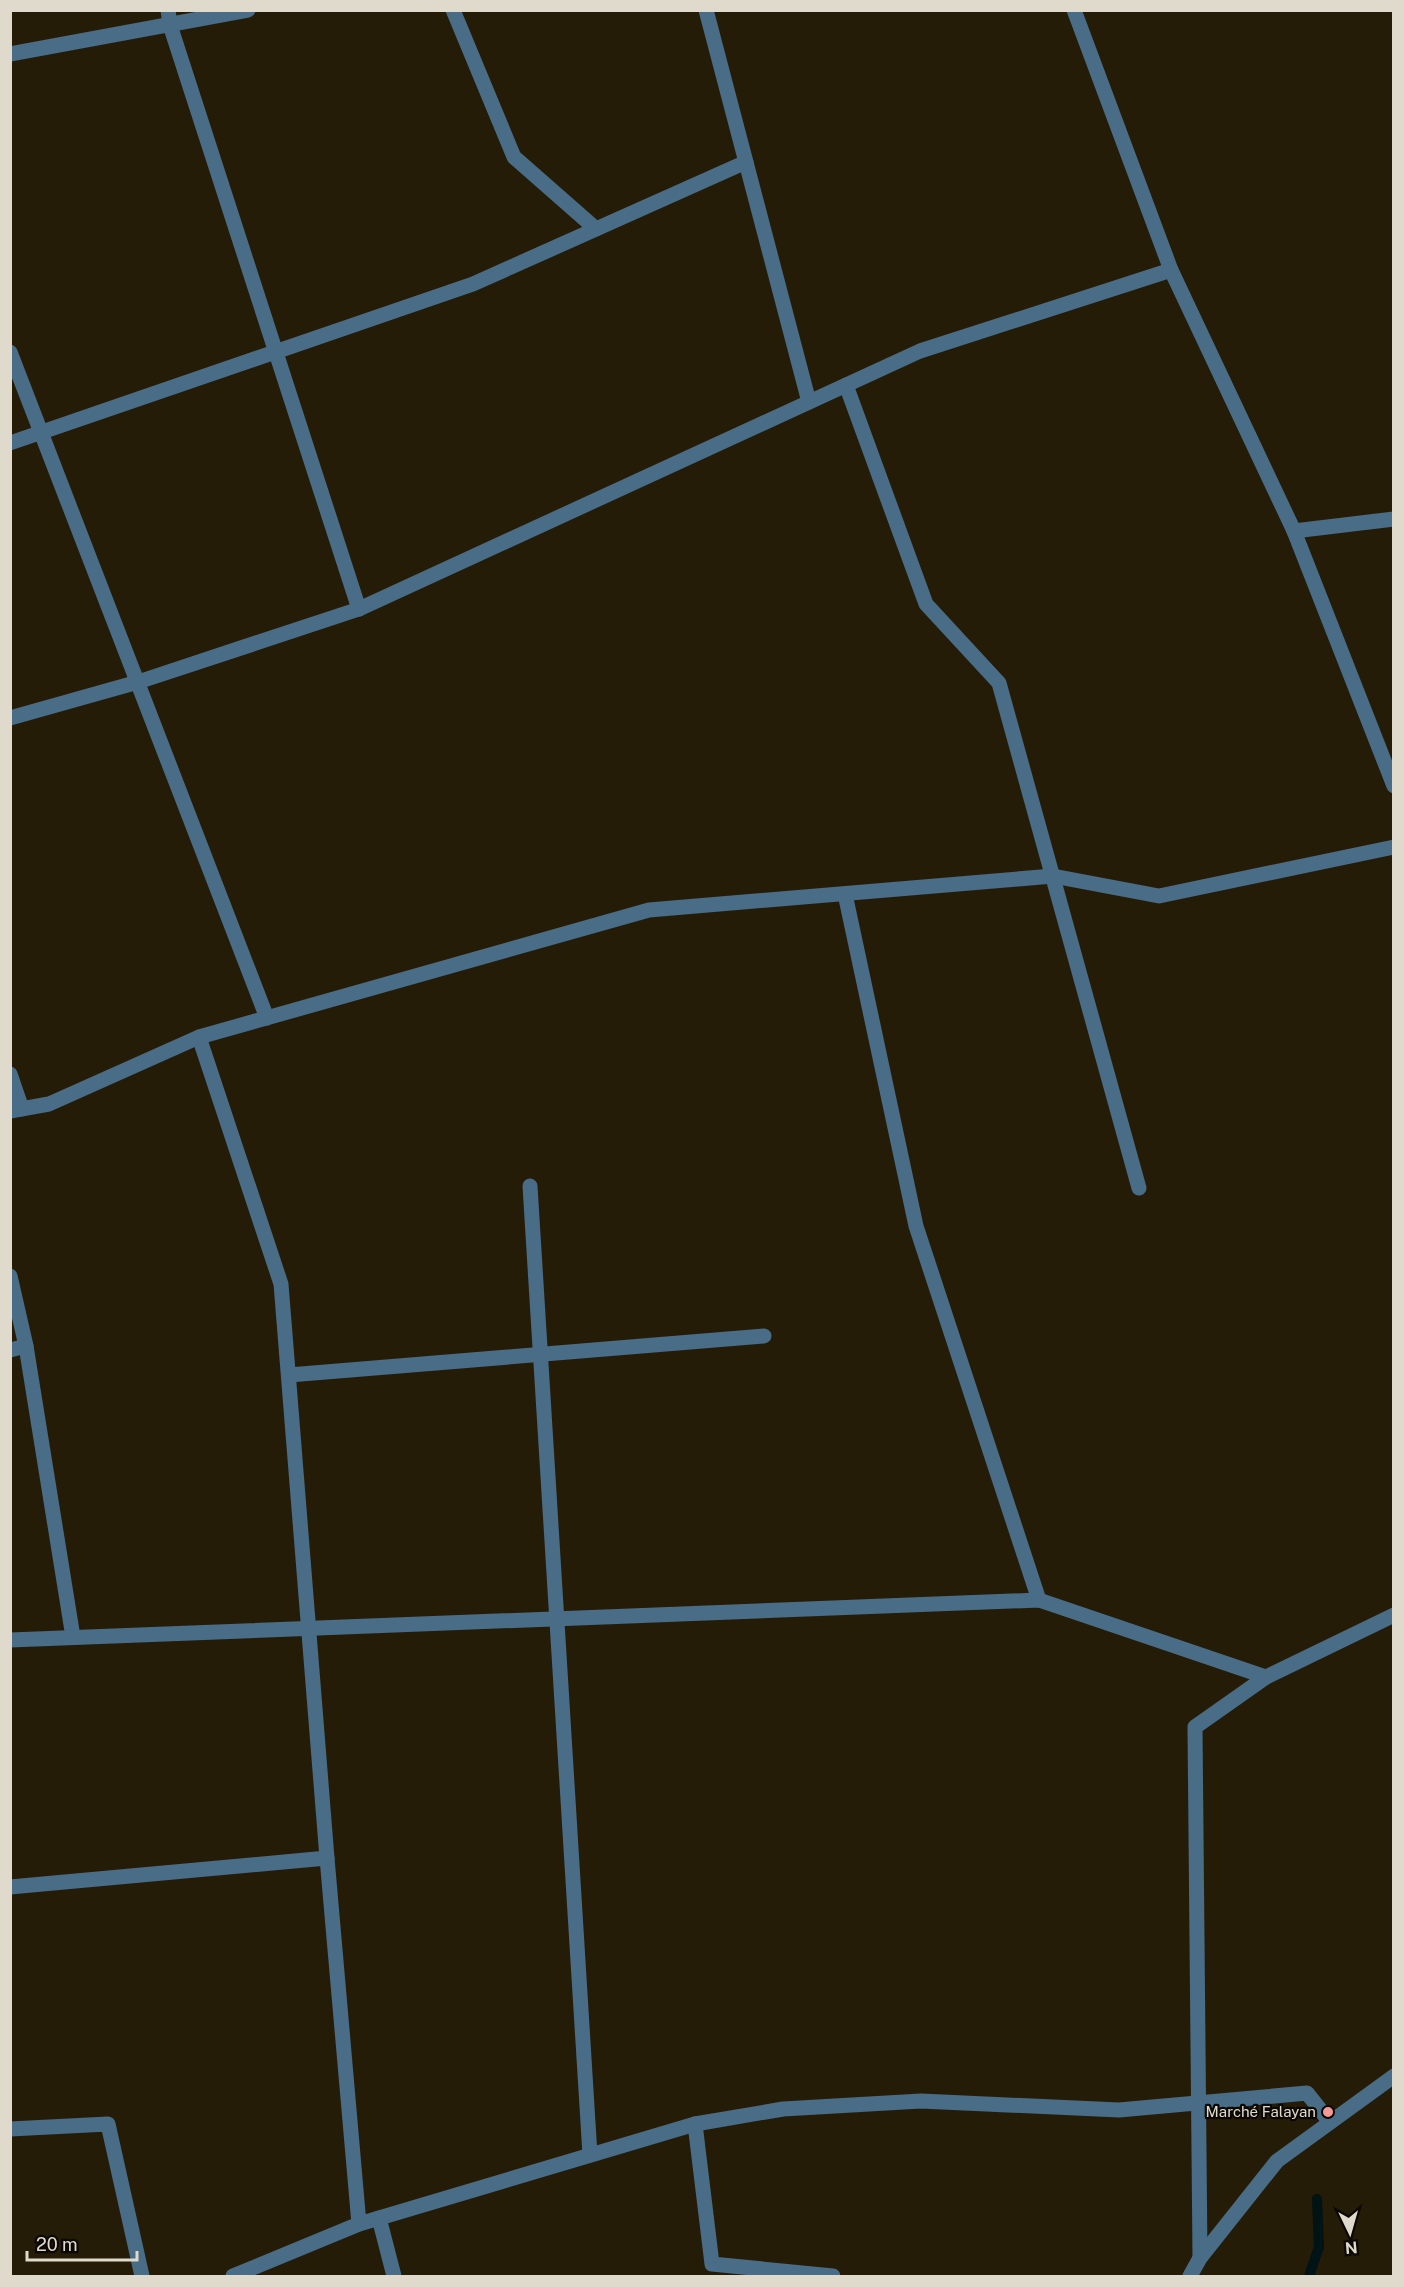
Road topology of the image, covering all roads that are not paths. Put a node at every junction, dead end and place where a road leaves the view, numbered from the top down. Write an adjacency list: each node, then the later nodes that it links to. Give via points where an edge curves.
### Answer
1 (248, 10): 5 (street)
2 (453, 10): 8 (street, via 514,157)
3 (706, 10): 7 (street)
4 (1074, 10): 9 (street)
5 (169, 18): 6 (street); 10 (street)
6 (10, 54)
7 (746, 162): 8 (street); 13 (street)
8 (596, 229): 10 (street, via 473,284)
9 (1171, 270): 12 (street, via 920,351); 17 (street)
10 (276, 351): 14 (street); 18 (street)
11 (10, 352): 14 (street)
12 (846, 385): 13 (street); 23 (street, via 926,603 999,683)
13 (809, 402): 18 (street)
14 (42, 432): 15 (street); 19 (street)
15 (10, 443)
16 (1394, 519): 17 (street)
17 (1294, 531): 21 (street)
18 (358, 609): 19 (street)
19 (138, 682): 20 (street); 25 (street)
20 (10, 718)
21 (1394, 786)
22 (1394, 847): 23 (street, via 1159,896)
23 (1053, 876): 24 (street); 30 (street)
24 (845, 894): 25 (street, via 649,910); 37 (street, via 916,1226)
25 (267, 1018): 26 (street)
26 (199, 1037): 28 (street, via 49,1104); 36 (street, via 281,1284)
27 (10, 1074): 28 (street)
28 (16, 1110)
29 (530, 1186): 35 (street)
30 (1139, 1188)
31 (10, 1276): 33 (street)
32 (764, 1336): 35 (street)
33 (26, 1346): 34 (street); 41 (street)
34 (10, 1350)
35 (541, 1354): 36 (street); 39 (street)
36 (289, 1375): 40 (street)
37 (1039, 1600): 39 (street); 43 (street)
38 (1393, 1616): 43 (street)
39 (557, 1619): 40 (street); 51 (street)
40 (309, 1628): 41 (street); 44 (street)
41 (73, 1637): 42 (street)
42 (10, 1640)
43 (1266, 1677): 47 (street, via 1195,1727)
44 (327, 1858): 45 (street); 53 (street)
45 (10, 1887)
46 (1394, 2076): 48 (street)
47 (1198, 2103): 48 (street, via 1307,2093); 49 (street, via 1119,2110 921,2101 783,2109); 54 (street)
48 (1330, 2122): 54 (street, via 1277,2161)
49 (695, 2124): 51 (street); 58 (street, via 712,2264)
50 (10, 2129): 55 (street, via 108,2124)
51 (591, 2155): 52 (street)
52 (379, 2218): 53 (street); 57 (street)
53 (359, 2224): 56 (street)
54 (1200, 2258): 59 (street)
55 (142, 2277)
56 (233, 2277)
57 (394, 2277)
58 (833, 2277)
59 (1190, 2277)

